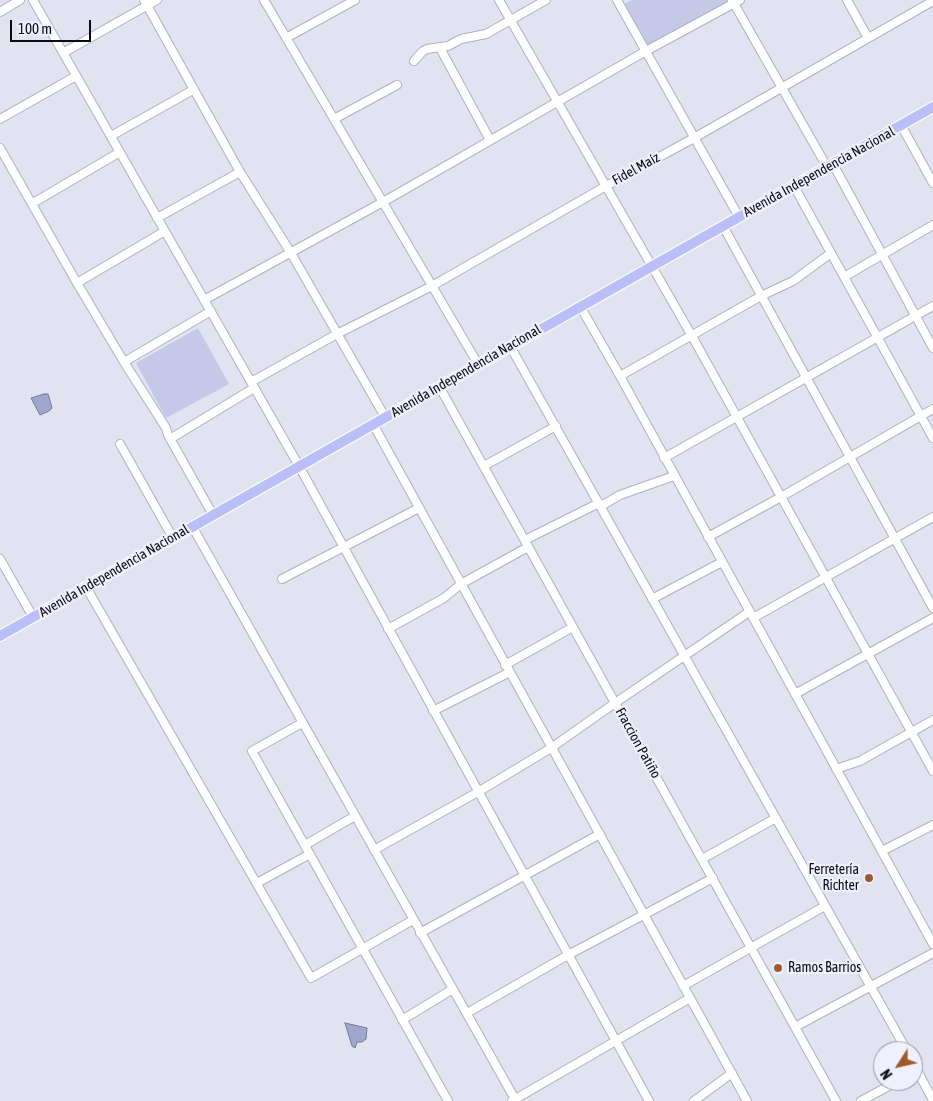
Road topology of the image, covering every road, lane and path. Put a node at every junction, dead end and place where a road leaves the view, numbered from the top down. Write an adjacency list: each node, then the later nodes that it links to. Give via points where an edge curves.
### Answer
1 (20, 0): 13 (street)
2 (33, 0): 19 (street)
3 (157, 0): 12 (street)
4 (264, 0): 15 (street)
5 (499, 0): 14 (street)
6 (546, 0): 14 (street)
7 (617, 0): 18 (street)
8 (847, 0): 16 (street)
9 (350, 1): 15 (street)
10 (735, 1): 18 (street); 23 (street)
11 (933, 1): 16 (street, Fidel Maíz)
12 (146, 3): 19 (street); 24 (street)
13 (0, 12)
14 (510, 20): 17 (street, via 486,34); 25 (street)
15 (286, 38): 28 (street)
16 (868, 38): 23 (street, Fidel Maíz)
17 (440, 48): 20 (street, via 423,51); 32 (street)
18 (646, 51): 25 (street); 31 (street)
19 (63, 53): 21 (street)
20 (414, 61)
21 (76, 76): 27 (street); 30 (street)
22 (396, 85): 28 (street)
23 (782, 87): 31 (street, Fidel Maíz); 35 (street)
24 (193, 90): 30 (street); 36 (street)
25 (558, 101): 32 (street); 38 (street)
26 (933, 107): 29 (main road, Avenida Independencia Nacional)
27 (0, 119)
28 (334, 119): 41 (street)
29 (901, 125): 35 (main road, Avenida Independencia Nacional); 37 (street)
30 (111, 136): 34 (street)
31 (694, 138): 38 (street, Fidel Maíz); 42 (street)
32 (490, 140): 41 (street)
33 (0, 148): 40 (street)
34 (120, 152): 40 (street); 43 (street)
35 (830, 165): 39 (main road, Avenida Independencia Nacional); 49 (street)
36 (240, 172): 43 (street); 48 (street)
37 (933, 183)
38 (606, 186): 50 (street); 53 (street, Fidel Maíz)
39 (794, 186): 42 (main road, Avenida Independencia Nacional); 47 (street)
40 (33, 202): 52 (street)
41 (383, 202): 48 (street); 53 (street)
42 (739, 217): 44 (main road, Avenida Independencia Nacional)
43 (157, 218): 46 (street)
44 (723, 226): 50 (main road, Avenida Independencia Nacional); 54 (street)
45 (933, 226): 49 (street)
46 (165, 231): 52 (street); 55 (street)
47 (831, 252): 51 (street); 54 (street, via 793,281)
48 (291, 253): 55 (street); 60 (street)
49 (882, 254): 51 (street); 59 (street)
50 (652, 266): 56 (main road, Avenida Independencia Nacional); 61 (street)
51 (844, 277): 62 (street)
52 (77, 283): 65 (street)
53 (432, 286): 60 (street, Fidel Maíz); 66 (street)
54 (760, 296): 61 (street); 68 (street)
55 (204, 300): 58 (street)
56 (580, 306): 63 (main road, Avenida Independencia Nacional); 67 (street)
57 (933, 306): 59 (street)
58 (210, 311): 65 (street); 69 (street)
59 (916, 316): 62 (street); 64 (street)
60 (337, 334): 69 (street, Fidel Maíz); 73 (street)
61 (692, 336): 67 (street); 74 (street)
62 (878, 338): 68 (street); 72 (street)
63 (510, 346): 66 (main road, Avenida Independencia Nacional); 76 (street)
64 (933, 348)
65 (124, 362): 77 (street)
66 (478, 364): 70 (main road, Avenida Independencia Nacional)
67 (620, 376): 81 (street)
68 (806, 379): 74 (street); 80 (street)
69 (253, 385): 77 (street, Fidel Maíz); 82 (street)
70 (440, 386): 73 (main road, Avenida Independencia Nacional); 83 (street, Fraccion Patiño)
71 (933, 409): 72 (street)
72 (920, 416): 78 (street); 80 (street)
73 (385, 417): 75 (main road, Avenida Independencia Nacional)
74 (736, 418): 81 (street); 85 (street)
75 (373, 424): 82 (main road, Avenida Independencia Nacional); 87 (street)
76 (556, 426): 83 (street); 86 (street)
77 (170, 438): 88 (street)
78 (933, 438)
79 (120, 444): 92 (street)
80 (850, 456): 85 (street); 93 (street)
81 (664, 458): 84 (street)
82 (299, 466): 88 (main road, Avenida Independencia Nacional); 95 (street)
83 (484, 466): 94 (street, Fraccion Patiño)
84 (674, 476): 86 (street); 91 (street)
85 (781, 497): 91 (street); 98 (street)
86 (600, 505): 94 (street); 102 (street)
87 (419, 508): 95 (street); 100 (street)
88 (213, 515): 90 (main road, Avenida Independencia Nacional)
89 (933, 517): 93 (street)
90 (192, 526): 92 (main road, Avenida Independencia Nacional); 117 (street)
91 (708, 537): 97 (street)
92 (173, 538): 101 (main road, Avenida Independencia Nacional)
93 (895, 539): 98 (street); 103 (street)
94 (527, 543): 100 (street); 107 (street, Fraccion Patiño)
95 (343, 547): 99 (street); 108 (street)
96 (0, 559): 105 (street)
97 (722, 562): 102 (street); 104 (street)
98 (826, 577): 104 (street); 110 (street)
99 (282, 579)
100 (461, 584): 108 (street, via 444,598); 112 (street)
101 (86, 587): 105 (main road, Avenida Independencia Nacional); 134 (street)
102 (652, 599): 111 (street)
103 (933, 608)
104 (751, 615): 111 (street); 113 (street)
105 (33, 617): 109 (main road, Avenida Independencia Nacional)
106 (933, 618): 110 (street)
107 (573, 627): 112 (street); 114 (street, Fraccion Patiño)
108 (388, 629): 115 (street)
109 (0, 636)
110 (868, 654): 113 (street); 118 (street)
111 (684, 656): 114 (street); 124 (street)
112 (508, 668): 115 (street); 119 (street)
113 (795, 694): 120 (street)
114 (615, 702): 119 (street); 131 (street, Fraccion Patiño)
115 (433, 712): 122 (street)
116 (933, 720): 118 (street)
117 (302, 722): 123 (street); 127 (street, via 252,751)
118 (911, 732): 120 (street, via 860,761); 121 (street)
119 (551, 748): 122 (street); 126 (street)
120 (836, 769): 129 (street)
121 (933, 771)
122 (478, 792): 128 (street); 132 (street)
123 (355, 816): 127 (street); 128 (street)
124 (776, 818): 131 (street); 135 (street)
125 (933, 825): 129 (street)
126 (600, 834): 132 (street); 136 (street)
127 (305, 845): 130 (street)
128 (374, 850): 137 (street)
129 (882, 851): 138 (street)
130 (310, 854): 134 (street); 142 (street)
131 (702, 859): 133 (street, Fraccion Patiño)
132 (524, 876): 139 (street); 144 (street)
133 (712, 878): 136 (street); 141 (street, Fraccion Patiño)
134 (257, 883): 142 (street, via 311,978)
135 (825, 906): 141 (street); 146 (street)
136 (645, 914): 144 (street); 145 (street)
137 (413, 920): 139 (street); 142 (street)
138 (930, 932): 140 (street)
139 (420, 933): 147 (street)
140 (933, 944)
141 (751, 948): 145 (street); 151 (street, Fraccion Patiño)
142 (363, 949): 150 (street)
143 (933, 953): 146 (street)
144 (568, 955): 149 (street); 152 (street)
145 (683, 986): 148 (street)
146 (870, 986): 151 (street); 153 (street)
147 (453, 989): 149 (street); 150 (street)
148 (690, 998): 152 (street); 154 (street)
149 (467, 1012): 158 (street)
150 (402, 1020): 160 (street)
151 (795, 1027): 164 (street, Fraccion Patiño)
152 (616, 1041): 158 (street); 161 (street)
153 (901, 1041)
154 (732, 1073): 162 (street); 163 (street)
155 (933, 1079): 156 (street)
156 (924, 1084): 159 (street)
157 (880, 1091): 165 (street)
158 (514, 1100)
159 (933, 1100)
160 (448, 1101)
161 (649, 1101)
162 (694, 1101)
163 (747, 1101)
164 (836, 1101)
165 (861, 1101)

